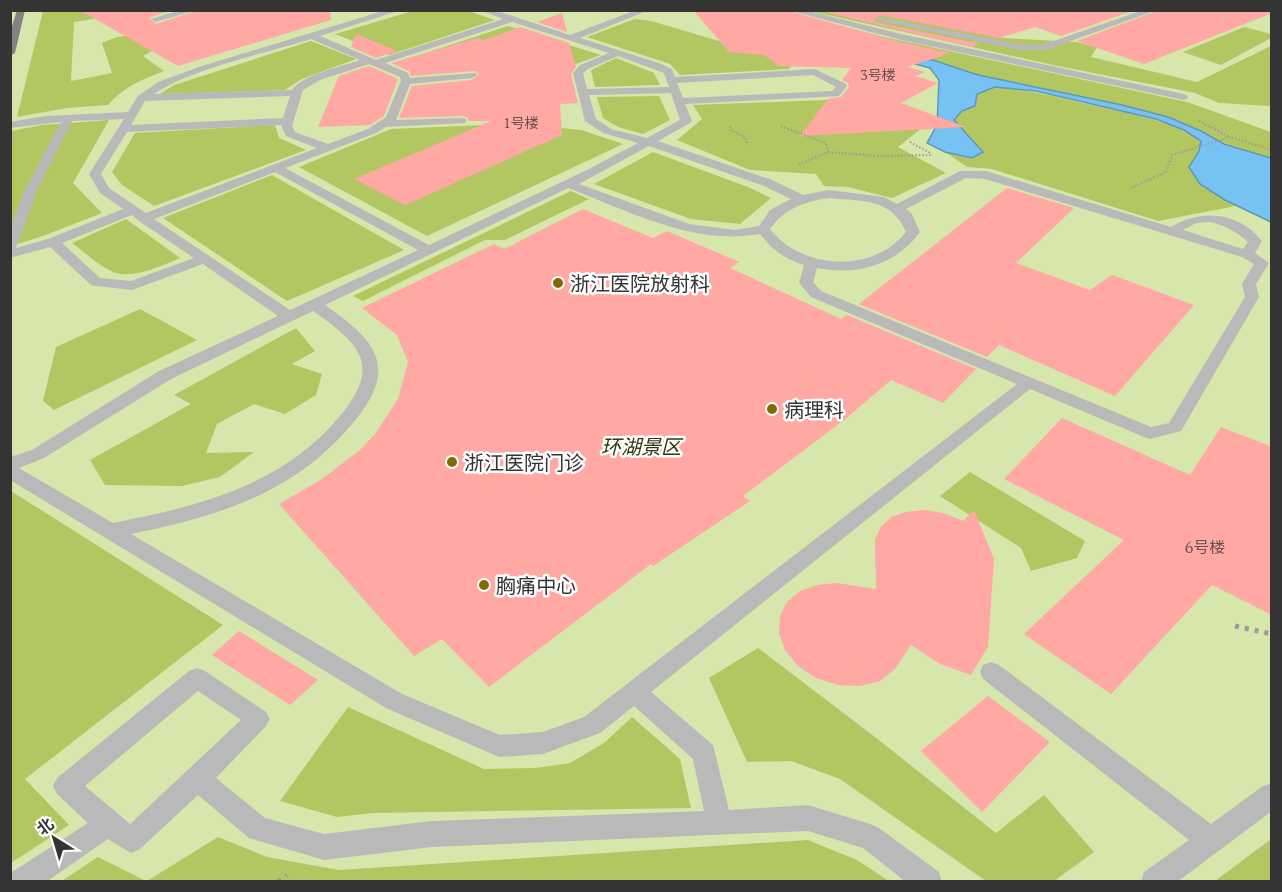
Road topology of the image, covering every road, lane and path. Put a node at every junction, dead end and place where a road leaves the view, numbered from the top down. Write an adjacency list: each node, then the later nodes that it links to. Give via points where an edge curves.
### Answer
1 (21, 10): 17 (main road)
2 (193, 10): 13 (street)
3 (397, 10): 15 (street)
4 (484, 10): 14 (street)
5 (645, 10): 16 (street)
6 (792, 10): 25 (street)
7 (834, 10): 11 (street)
8 (1128, 10): 10 (street)
9 (1153, 10): 10 (street)
10 (1142, 14): 12 (street, via 1043,48 1019,48)
11 (858, 15)
12 (870, 18)
13 (155, 19)
14 (511, 19): 16 (street); 19 (street)
15 (312, 36): 19 (street); 26 (street, via 162,84)
16 (570, 38): 18 (street)
17 (10, 53)
18 (616, 53): 22 (street, via 668,71); 23 (street, via 578,73)
19 (373, 62): 21 (street, via 404,75); 24 (street, via 316,78 298,88)
20 (472, 75): 21 (street)
21 (406, 81): 32 (street, via 392,119)
22 (674, 90): 23 (street); 27 (street); 27 (street, via 815,72 842,86 836,93); 35 (street, via 686,121)
23 (583, 92): 35 (street, via 591,121 607,131)
24 (297, 93): 26 (street); 30 (street)
25 (1184, 97)
26 (142, 98): 28 (street)
27 (741, 98): 38 (path, via 740,110 745,117 761,118 826,143)
28 (132, 115): 29 (street); 34 (street)
29 (68, 118): 33 (street); 51 (street, via 32,188)
30 (288, 121): 34 (street); 36 (street, via 290,134)
31 (462, 121): 32 (street)
32 (383, 124): 36 (street)
33 (10, 125)
34 (123, 129): 46 (street, via 95,174 104,190)
35 (649, 142): 41 (street); 43 (street, via 768,183)
36 (328, 148): 40 (street)
37 (1272, 150): 45 (path, via 1230,137 1172,156 1166,172 1119,195)
38 (828, 152): 39 (path); 42 (path, via 798,164)
39 (933, 155)
40 (276, 168): 46 (street); 53 (street)
41 (568, 184): 47 (street, via 687,228 735,234); 53 (street)
42 (817, 196): 43 (street); 44 (street, via 855,196 884,201)
43 (801, 199): 47 (street, via 775,213)
44 (897, 209): 45 (street, via 964,174 987,175); 56 (street, via 905,214 913,232 899,249 851,267)
45 (1101, 210): 48 (street)
46 (139, 214): 50 (street); 55 (street)
47 (764, 229): 56 (street, via 770,242 787,255)
48 (1172, 231): 52 (street); 52 (street, via 1194,219 1215,220 1232,225)
49 (1272, 234): 52 (street)
50 (53, 242): 54 (street); 55 (street, via 96,282 132,286)
51 (10, 247)
52 (1251, 248): 59 (street, via 1262,263 1249,284 1252,297 1175,427 1150,433)
53 (428, 250): 57 (street)
54 (10, 254)
55 (205, 259): 58 (street)
56 (812, 262): 59 (street, via 806,283 816,294)
57 (314, 304): 58 (street); 62 (street, via 360,340 371,364 369,389 325,446 239,499 186,516)
58 (288, 316): 60 (street, via 165,375 38,454)
59 (1028, 383): 66 (street)
60 (10, 464)
61 (10, 471): 62 (street)
62 (110, 531): 66 (street, via 394,701 499,746 543,743 592,725)
63 (1235, 626): 64 (path)
64 (1272, 634)
65 (991, 672): 71 (street)
66 (635, 692): 69 (street, via 705,753)
67 (198, 779): 69 (street, via 258,829 324,847 432,834); 70 (street, via 131,840); 70 (street, via 258,719 197,678 66,786)
68 (1272, 795): 71 (street)
69 (719, 823): 73 (street, via 808,818 870,837)
70 (108, 824): 72 (street)
71 (1212, 841): 74 (street)
72 (22, 882)
73 (929, 882)
74 (1154, 882)

